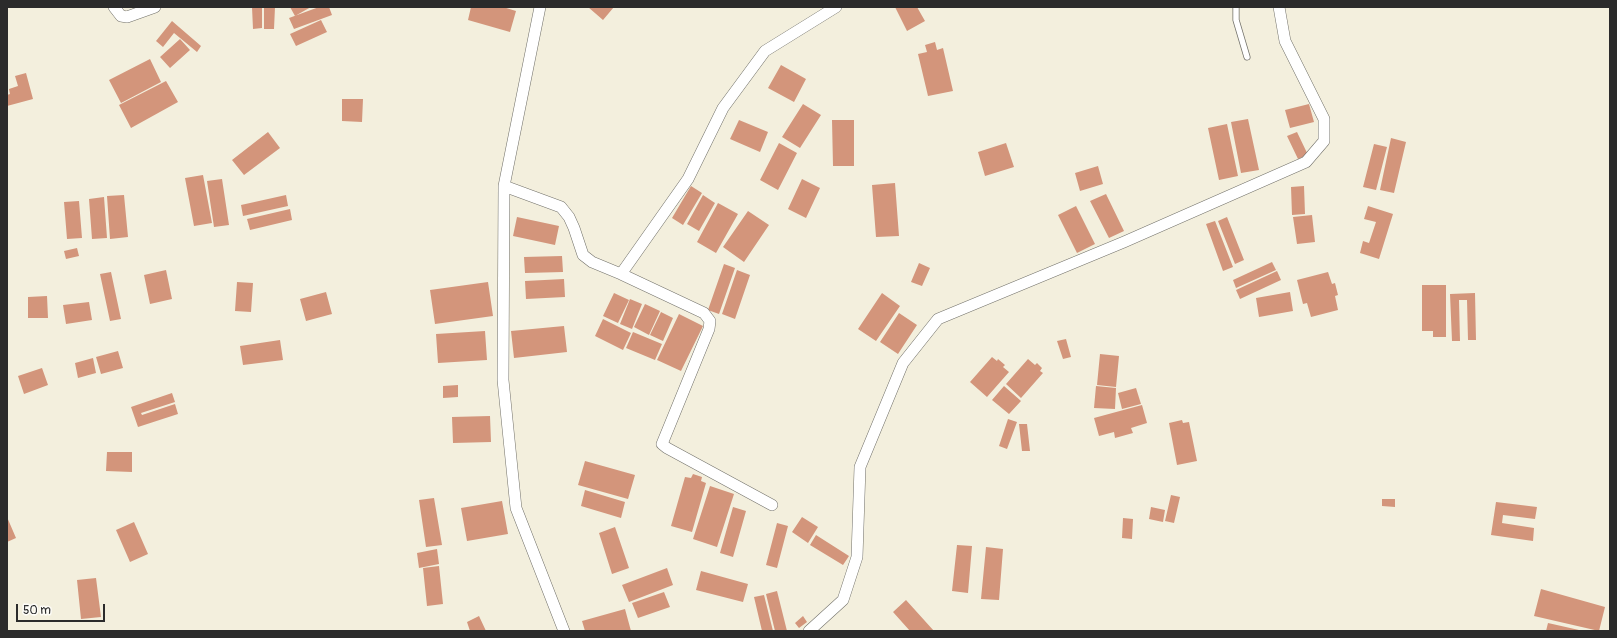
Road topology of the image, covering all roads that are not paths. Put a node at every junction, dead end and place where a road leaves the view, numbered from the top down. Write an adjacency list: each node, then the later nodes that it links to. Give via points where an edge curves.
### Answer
1 (114, 7): 2 (street, via 121,16 127,17)
2 (155, 7)
3 (540, 7): 8 (street)
4 (836, 7): 9 (street, via 765,51 723,108 688,179)
5 (1236, 7): 7 (lane, via 1236,20)
6 (1279, 7): 12 (street, via 1285,42 1324,119 1324,141 1306,162 1124,242 938,319 903,363 860,467 857,557 843,600)
7 (1247, 57)
8 (504, 186): 9 (street, via 561,207 569,217 583,255 592,262); 11 (street, via 504,380 516,508)
9 (621, 274): 10 (street, via 704,313 710,321 662,444)
10 (772, 505)
11 (564, 631)
12 (809, 631)

